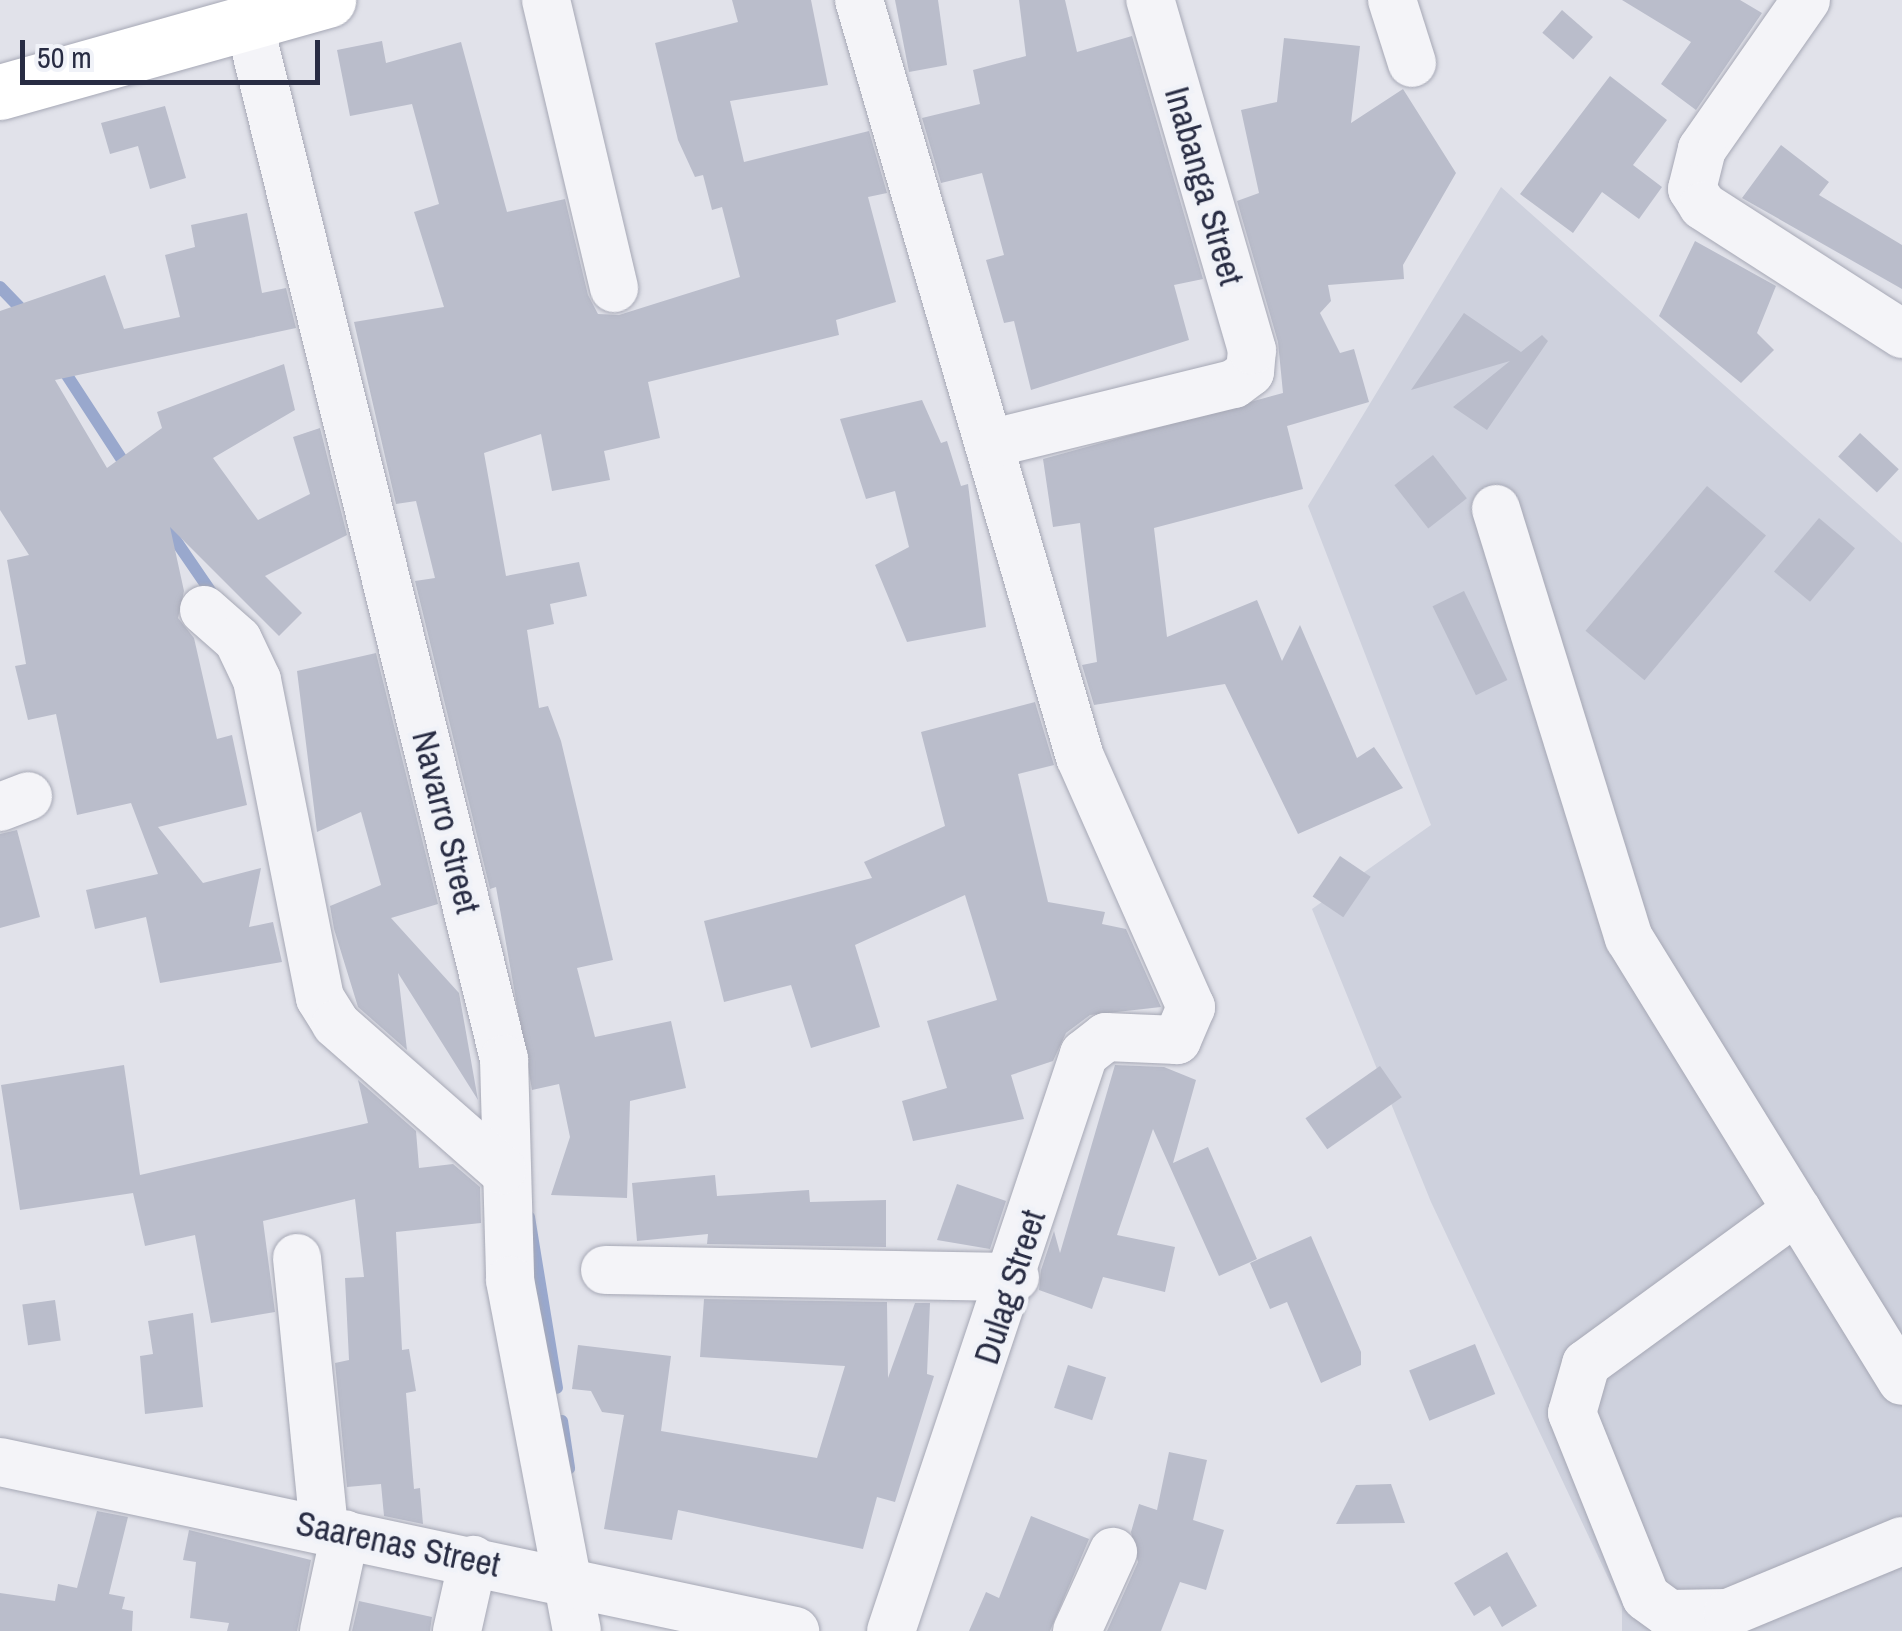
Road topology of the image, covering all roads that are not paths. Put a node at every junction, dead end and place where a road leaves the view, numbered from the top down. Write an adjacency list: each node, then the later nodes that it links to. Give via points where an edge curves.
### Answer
1 (328, 0): 7 (main road)
2 (546, 0): 10 (street)
3 (859, 0): 12 (street)
4 (1150, 0): 12 (street, Inabanga Street, via 1252,350 1250,372 1234,384)
5 (1392, 0): 8 (street)
6 (1806, 0): 11 (street, via 1702,148 1692,189 1703,206)
7 (249, 23): 9 (main road); 15 (street, Navarro Street, via 504,1059)
8 (1412, 63)
9 (0, 92)
10 (614, 288)
11 (1902, 334)
12 (989, 444): 19 (street, Dulag Street, via 1094,799 1186,983 1188,1025 1177,1040 1106,1037 1084,1054)
13 (1496, 509): 16 (street, via 1629,938)
14 (204, 610): 15 (street, via 238,640 257,680 320,998 336,1024)
15 (502, 1170): 26 (street, Navarro Street, via 510,1280)
16 (1797, 1210): 20 (street); 23 (street, via 1586,1364 1572,1413 1646,1597 1669,1614 1728,1613)
17 (297, 1258): 22 (street)
18 (605, 1270): 19 (street)
19 (1015, 1278): 31 (street, Dulag Street)
20 (1902, 1381)
21 (0, 1462): 22 (street, Saarenas Street)
22 (334, 1531): 25 (street, Saarenas Street); 27 (street)
23 (1902, 1541)
24 (1113, 1552): 32 (street)
25 (473, 1560): 26 (street, Saarenas Street); 28 (street)
26 (569, 1580): 29 (street, Navarro Street); 30 (street, Saarenas Street)
27 (324, 1631)
28 (458, 1631)
29 (577, 1631)
30 (796, 1631)
31 (891, 1631)
32 (1078, 1631)

